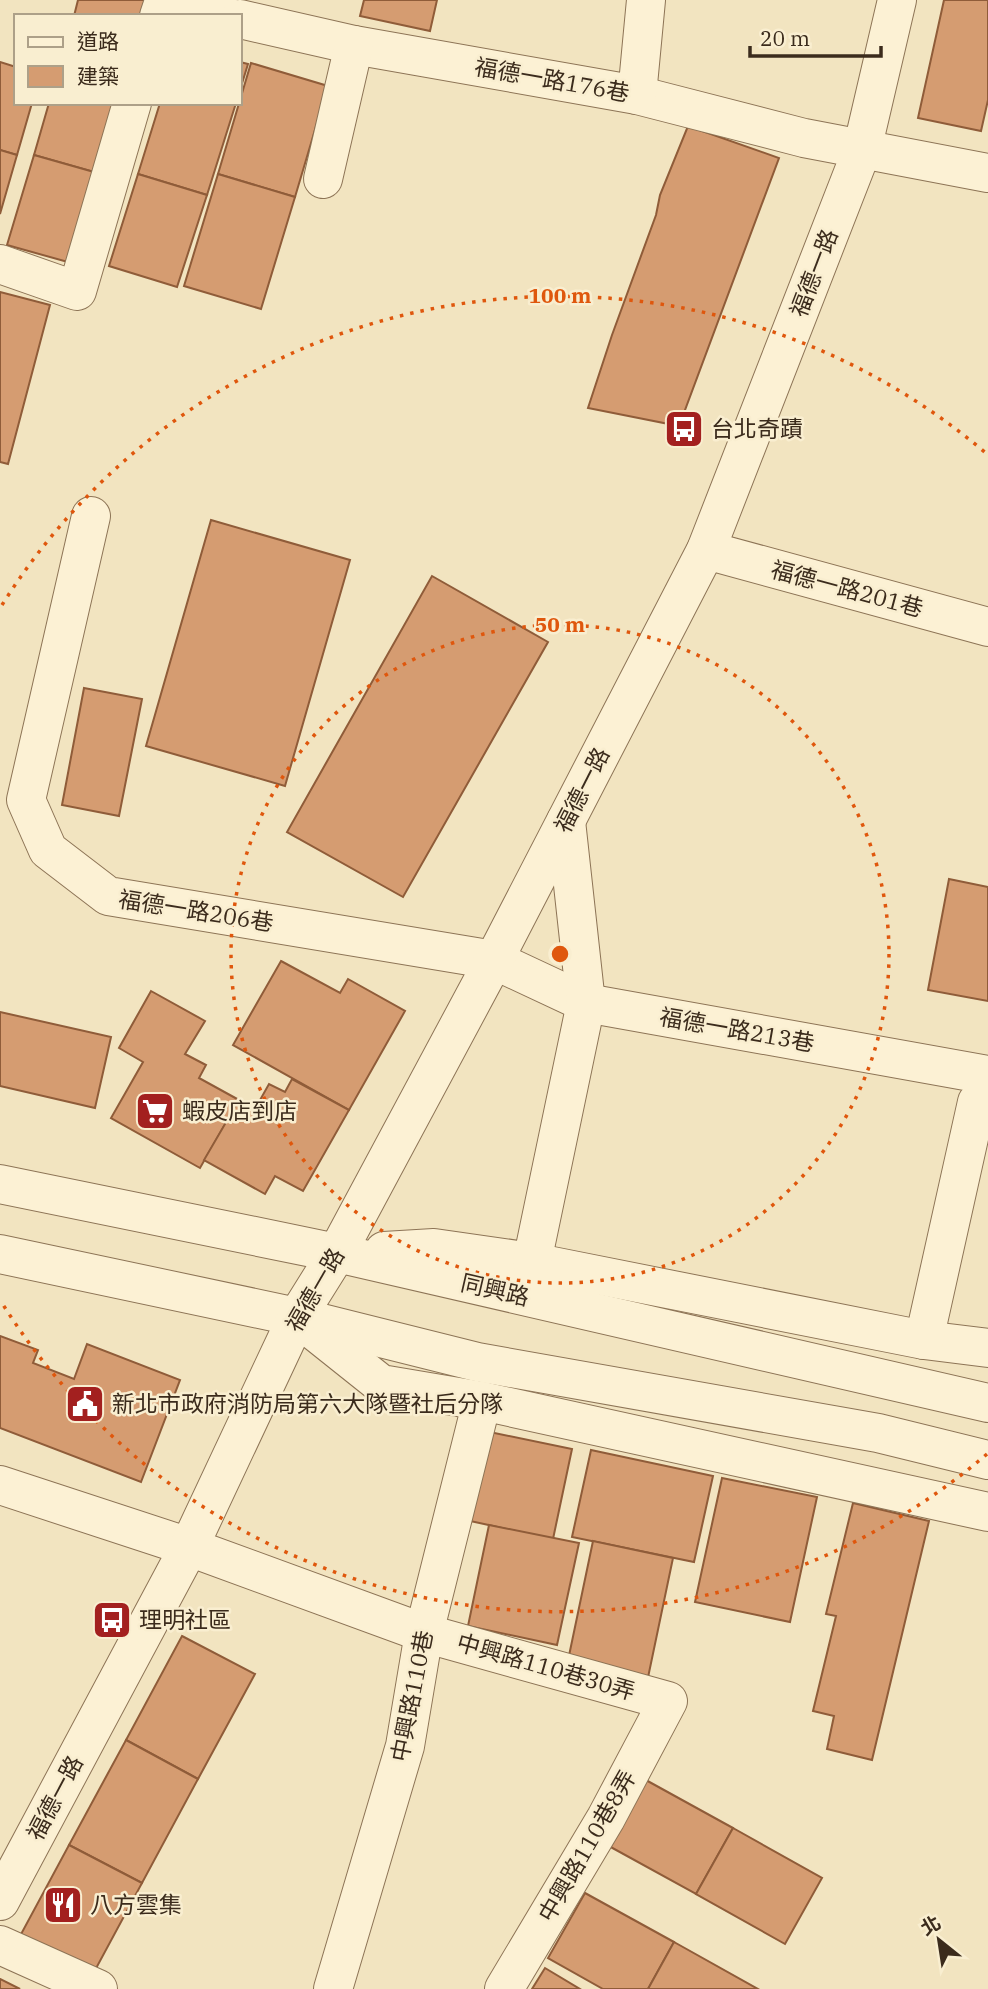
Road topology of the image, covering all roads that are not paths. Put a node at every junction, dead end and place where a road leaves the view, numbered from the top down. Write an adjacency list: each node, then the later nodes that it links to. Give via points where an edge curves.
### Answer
1 (646, 0): 7 (street)
2 (897, 0): 9 (street, 福德一路)
3 (160, 14): 4 (street, via 163,1)
4 (218, 14)
5 (242, 19): 6 (street, 福德一路176巷)
6 (354, 45): 7 (street, 福德一路176巷); 11 (street)
7 (637, 95): 9 (street, 福德一路176巷)
8 (131, 105): 12 (street, via 77,291)
9 (862, 150): 10 (street, 福德一路176巷); 14 (street, 福德一路)
10 (988, 173)
11 (323, 179)
12 (0, 264)
13 (91, 516): 17 (street, 福德一路206巷, via 26,800 48,850 108,896)
14 (706, 550): 15 (street, 福德一路201巷); 16 (street, 福德一路)
15 (988, 627)
16 (566, 821): 17 (street, 福德一路); 18 (street)
17 (494, 960): 18 (street, 福德一路213巷); 21 (street, 福德一路)
18 (586, 1003): 19 (street, 福德一路213巷); 23 (street)
19 (983, 1089): 25 (street)
20 (0, 1184): 21 (street, 同興路)
21 (337, 1253): 23 (street, via 434,1248); 24 (street, 福德一路); 28 (street, 同興路)
22 (0, 1254): 24 (street)
23 (532, 1262): 25 (street)
24 (297, 1318): 27 (street, via 381,1384); 29 (street, via 477,1362 878,1433); 32 (street, 福德一路)
25 (923, 1340): 26 (street)
26 (988, 1348)
27 (482, 1401): 31 (street); 33 (street, 中興路110巷)
28 (988, 1403)
29 (988, 1461)
30 (0, 1485): 32 (street)
31 (988, 1512)
32 (189, 1547): 33 (street); 35 (street, 福德一路)
33 (424, 1633): 34 (street, 中興路110巷30弄); 38 (street, 中興路110巷, via 405,1746)
34 (668, 1701): 39 (street, 中興路110巷8弄, via 606,1818)
35 (2, 1892)
36 (0, 1945): 37 (street)
37 (97, 1989)
38 (333, 1989)
39 (504, 1989)

